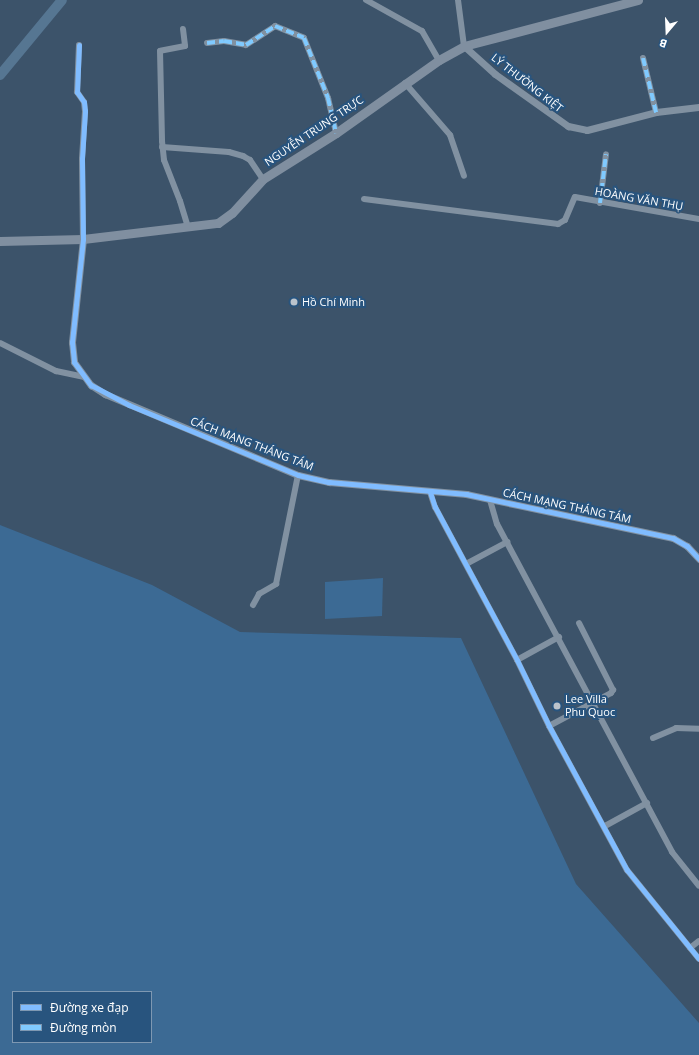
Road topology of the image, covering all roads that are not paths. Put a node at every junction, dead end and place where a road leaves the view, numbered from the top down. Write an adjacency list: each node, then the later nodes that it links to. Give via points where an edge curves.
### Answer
1 (366, 0): 10 (street, via 422,30)
2 (458, 0): 8 (street)
3 (638, 0): 4 (main road, NGUYỄN TRUNG TRỰC)
4 (623, 2): 8 (main road, NGUYỄN TRUNG TRỰC)
5 (183, 29): 15 (street, via 185,46 160,51)
6 (207, 43): 14 (street, via 224,41 246,45 276,26 304,38 328,98)
7 (78, 45): 23 (street, via 77,92 84,102 85,111 82,159)
8 (464, 46): 10 (main road, NGUYỄN TRUNG TRỰC); 13 (street, LÝ THƯỜNG KIỆT, via 495,74 568,126 587,130)
9 (643, 58): 13 (street)
10 (439, 60): 11 (main road, NGUYỄN TRUNG TRỰC)
11 (405, 83): 14 (main road, NGUYỄN TRUNG TRỰC); 17 (street, via 450,135)
12 (699, 107): 13 (street, LÝ THƯỜNG KIỆT)
13 (656, 112)
14 (336, 133): 18 (main road, NGUYỄN TRUNG TRỰC)
15 (162, 147): 18 (street, via 229,152 243,156 250,160); 22 (street, via 164,160)
16 (606, 154): 20 (street)
17 (464, 176)
18 (263, 180): 22 (main road, NGUYỄN TRUNG TRỰC, via 224,220)
19 (364, 199): 20 (street, HOÀNG VĂN THỤ, via 558,224 566,220 575,196)
20 (600, 203): 21 (street, HOÀNG VĂN THỤ)
21 (699, 219)
22 (188, 228): 23 (main road, NGUYỄN TRUNG TRỰC)
23 (83, 239): 24 (main road, NGUYỄN TRUNG TRỰC); 26 (street, CÁCH MẠNG THÁNG TÁM, via 72,342 74,362)
24 (0, 241)
25 (0, 343): 26 (street, via 56,371)
26 (84, 377): 27 (street, CÁCH MẠNG THÁNG TÁM, via 91,385 111,397)
27 (298, 475): 28 (street, CÁCH MẠNG THÁNG TÁM, via 329,482); 33 (street, via 276,584 259,594)
28 (430, 492): 29 (street, CÁCH MẠNG THÁNG TÁM, via 466,494); 32 (street, via 435,507)
29 (490, 500): 30 (street, via 497,524); 31 (street, CÁCH MẠNG THÁNG TÁM, via 673,538 683,543)
30 (507, 542): 32 (street); 35 (street)
31 (699, 559)
32 (466, 564): 36 (street)
33 (253, 605)
34 (579, 623): 37 (street, via 613,690)
35 (559, 637): 36 (street); 37 (street)
36 (517, 660): 38 (street)
37 (593, 703): 38 (street); 41 (street)
38 (549, 726): 42 (street)
39 (699, 729): 40 (street, via 676,728)
40 (653, 738)
41 (647, 803): 42 (street); 43 (street, via 672,852)
42 (605, 826): 45 (street, via 639,888)
43 (699, 886)
44 (699, 941): 45 (street)
45 (690, 948): 46 (street)
46 (699, 960)

